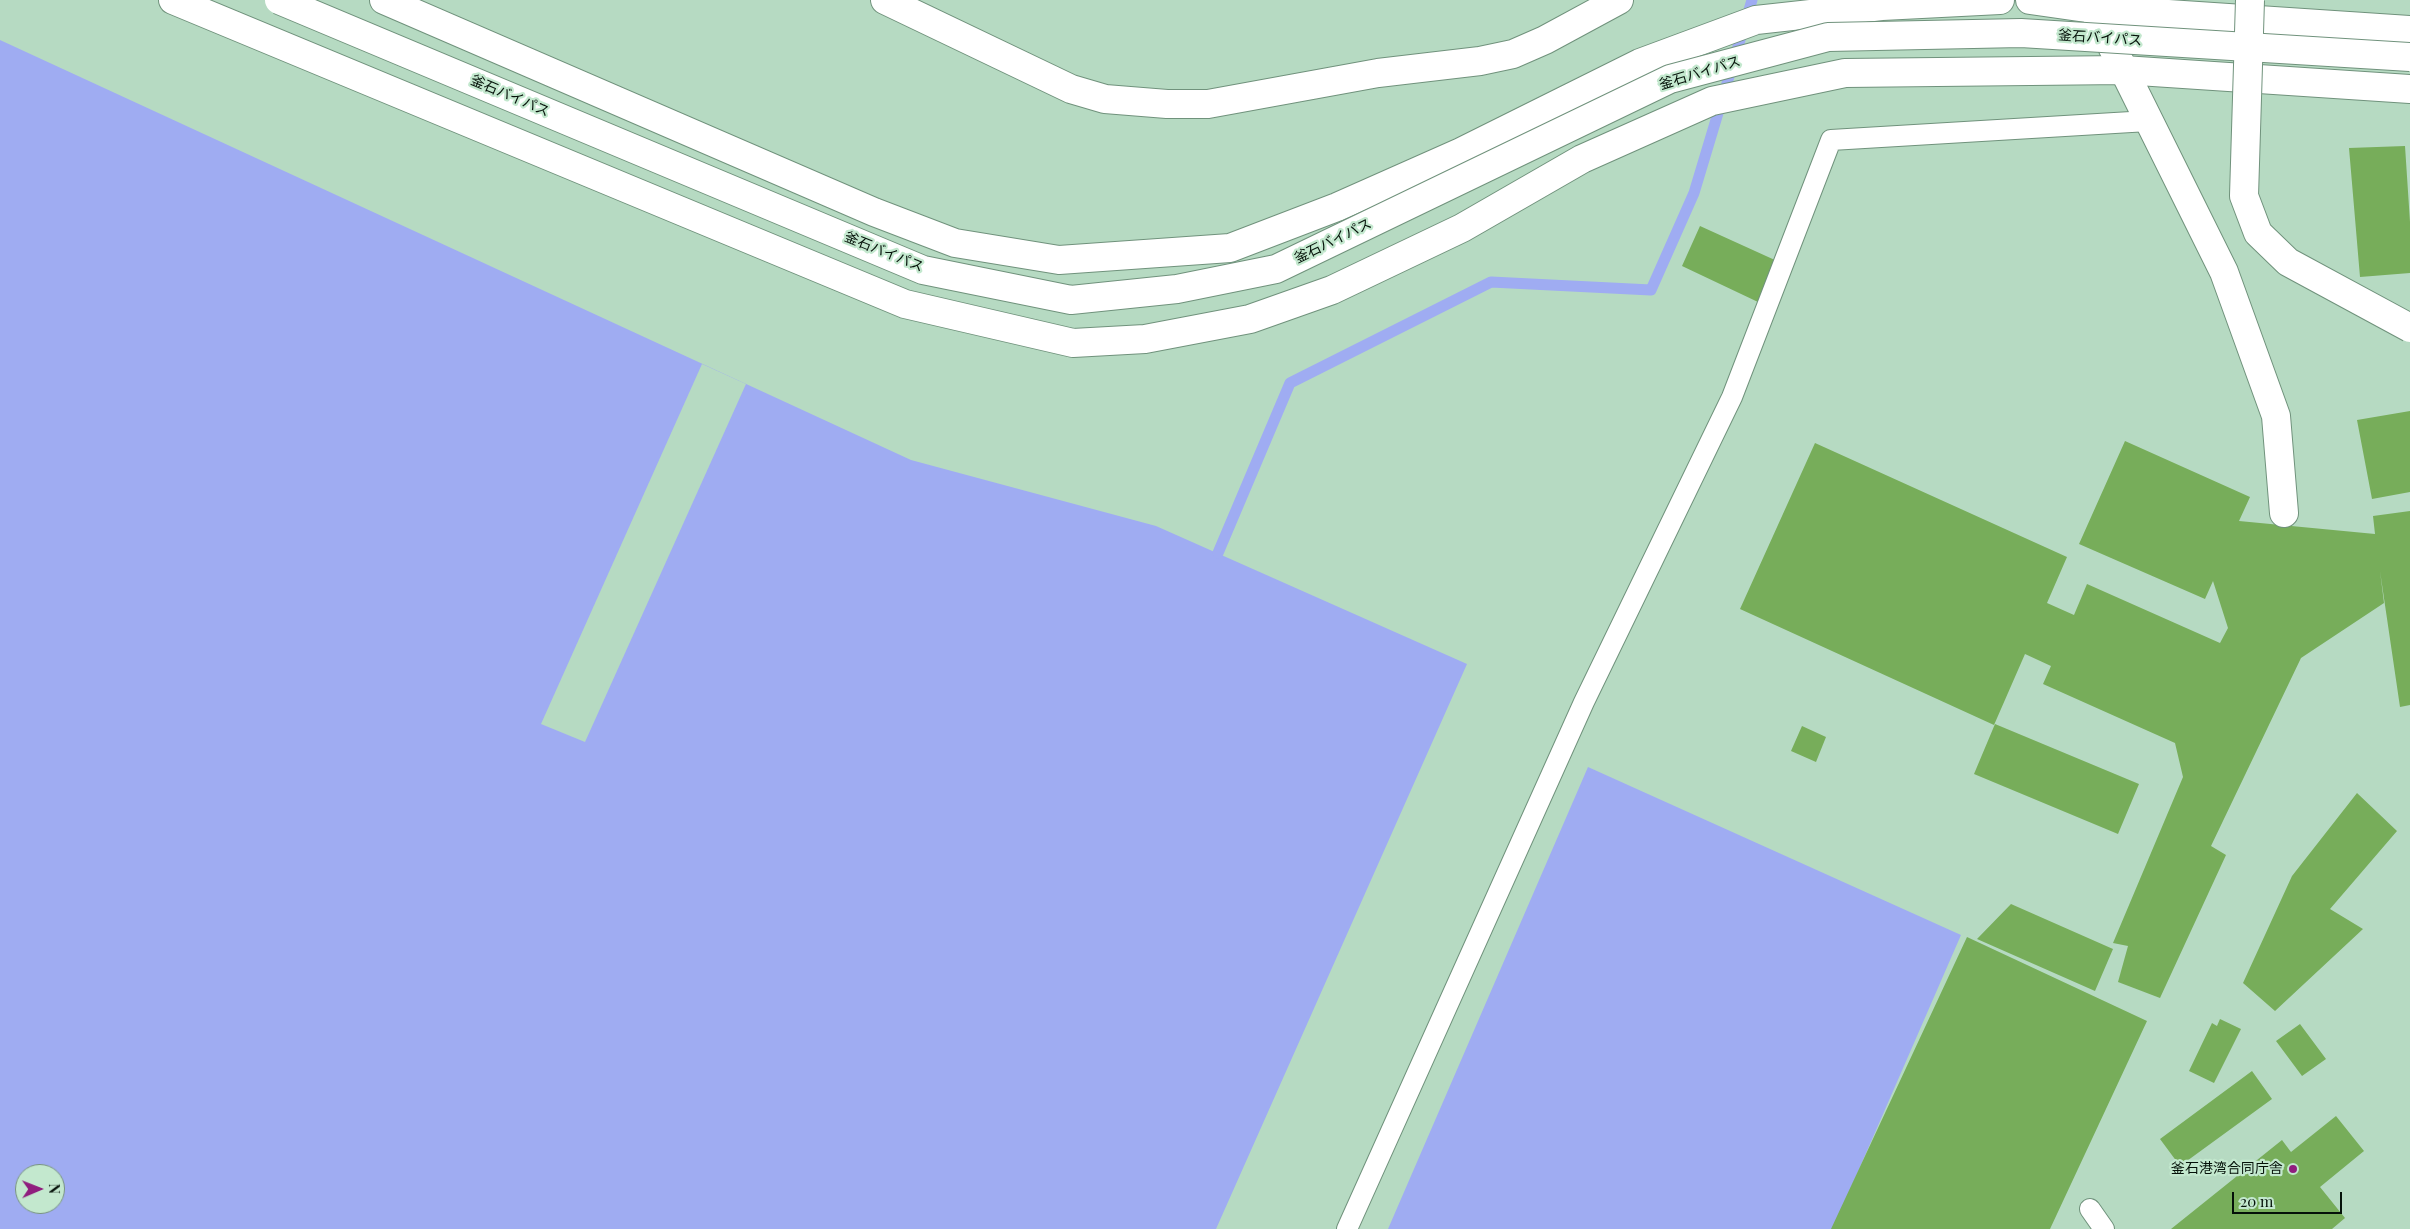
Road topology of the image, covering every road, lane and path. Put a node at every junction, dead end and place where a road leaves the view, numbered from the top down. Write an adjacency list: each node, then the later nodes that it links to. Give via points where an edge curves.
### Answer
1 (173, 0): 12 (main road, via 906,304 1074,343 1144,339 1250,319 1332,290 1462,228 1582,158 1712,101 1845,73)
2 (279, 0): 11 (main road, 釜石バイパス, bridge, via 923,270 1071,300 1177,290 1276,269 1670,79 1828,37 2021,33)
3 (384, 0): 6 (main road, via 874,212 955,243 1058,260 1230,248 1337,207 1461,152 1640,63 1756,20 1882,6)
4 (885, 0): 5 (main road, via 1071,89 1105,99 1208,104 1513,54)
5 (1619, 0)
6 (2000, 0)
7 (2030, 0): 9 (main road)
8 (2250, 0): 15 (main road, bridge, via 2244,196 2258,234 2288,262)
9 (2091, 5): 10 (main road); 12 (main road)
10 (2410, 30)
11 (2410, 57)
12 (2123, 70): 13 (main road); 14 (main road)
13 (2410, 90)
14 (2148, 122): 16 (main road, via 2224,272 2276,416); 18 (lane, via 1831,140 1732,398 1584,702)
15 (2410, 328)
16 (2284, 513)
17 (2090, 1209): 19 (lane)
18 (1347, 1229)
19 (2104, 1229)

